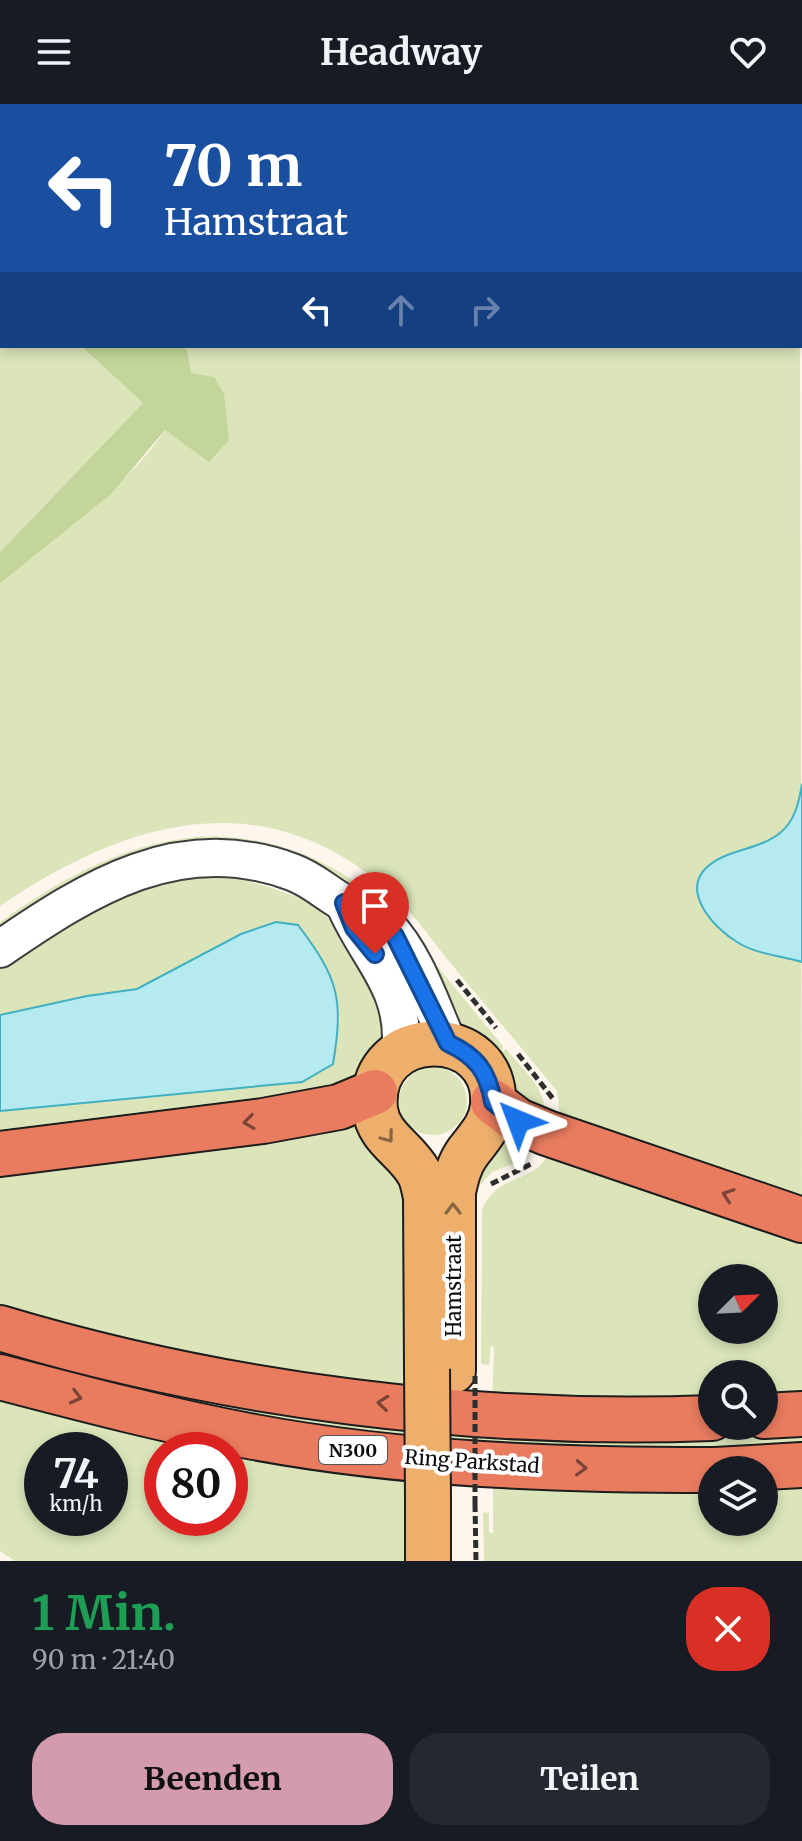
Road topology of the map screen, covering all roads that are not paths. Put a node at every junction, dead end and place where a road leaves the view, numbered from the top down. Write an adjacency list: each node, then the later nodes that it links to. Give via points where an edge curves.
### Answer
1 (344, 903): 2 (street, via 312,881 268,865 194,858 98,886); 3 (street, via 370,912 395,936); 4 (street, via 392,987 399,1010)
2 (0, 949)
3 (448, 1043): 4 (main road, via 428,1042); 6 (main road, via 481,1064)
4 (400, 1053): 5 (main road, via 381,1073)
5 (375, 1092): 7 (highway, one-way to 7, via 339,1107 279,1118); 10 (main road, Hamstraat, one-way to 10, via 381,1130 420,1174)
6 (493, 1102): 8 (highway, one-way to 6, via 547,1133 518,1121); 10 (main road, Hamstraat, one-way to 6, via 453,1192 458,1169 490,1121)
7 (0, 1154)
8 (802, 1220)
9 (0, 1328): 14 (highway, one-way to 9, via 526,1415 301,1394)
10 (452, 1370): 18 (main road, Hamstraat)
11 (0, 1377): 17 (highway, Ring Parkstad / N300, one-way to 17, via 256,1437 434,1460)
12 (802, 1414): 13 (highway)
13 (778, 1415)
14 (698, 1418)
15 (802, 1465): 16 (highway, Ring Parkstad / N300)
16 (778, 1466)
17 (698, 1470)
18 (452, 1500): 19 (main road, Hamstraat); 20 (main road, Hamstraat)
19 (428, 1561)
20 (456, 1561)

